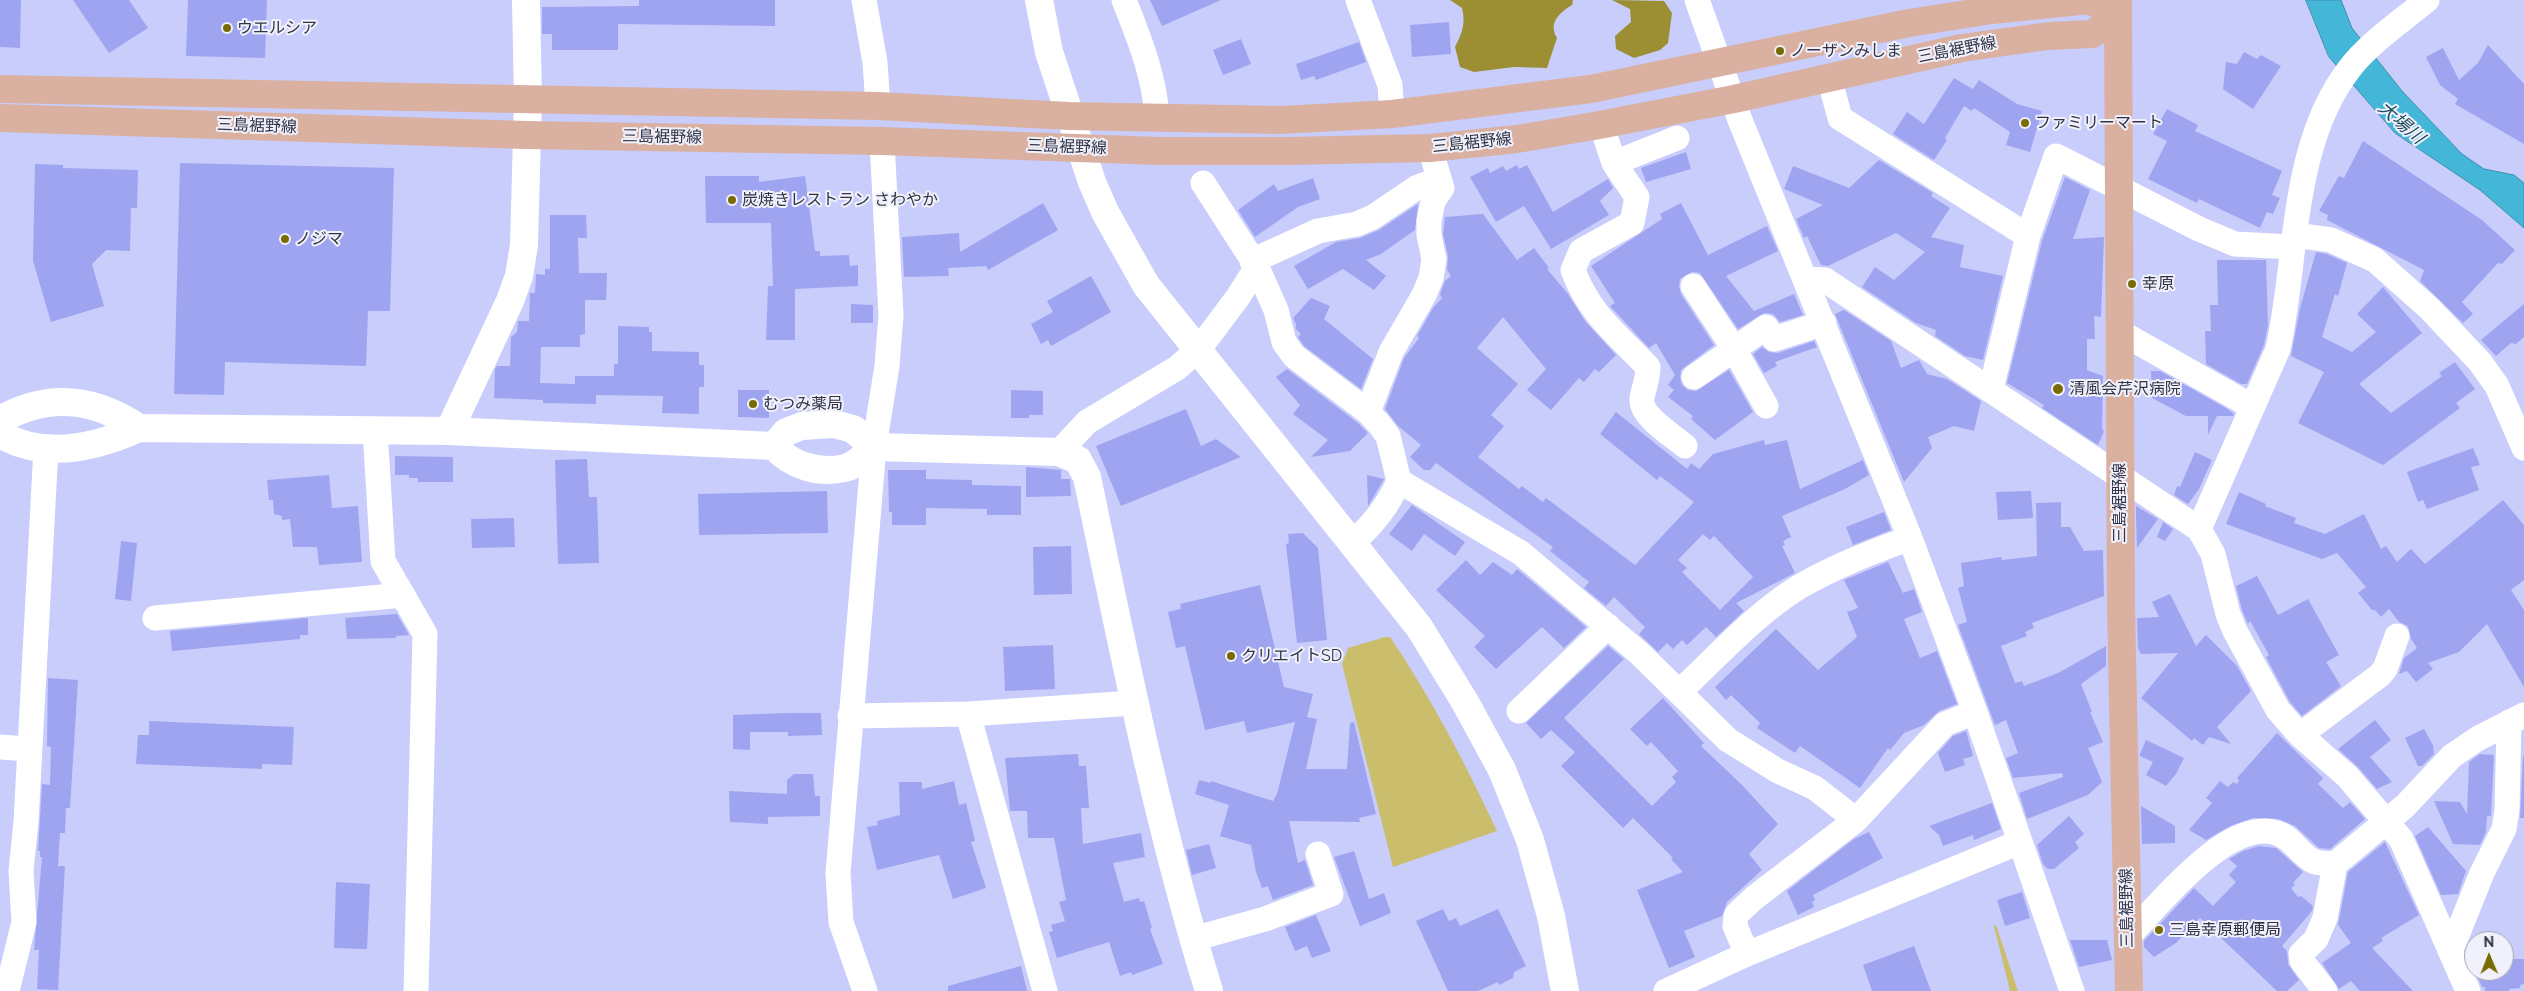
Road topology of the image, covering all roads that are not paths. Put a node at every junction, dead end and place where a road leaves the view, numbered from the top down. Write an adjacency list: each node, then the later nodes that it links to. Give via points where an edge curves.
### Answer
1 (526, 0): 13 (street)
2 (864, 0): 15 (street, via 875,62)
3 (1039, 0): 17 (street, via 1049,52)
4 (1124, 0): 19 (street, via 1156,94)
5 (1358, 0): 16 (street, via 1390,85)
6 (1697, 0): 10 (street)
7 (2427, 0): 31 (street, via 2350,67 2329,100 2299,196)
8 (1989, 5): 9 (main road, 三島裾野線, via 2090,0); 10 (main road, 三島裾野線)
9 (2118, 8): 11 (main road, 三島裾野線, via 2092,34 2048,36 1962,48); 29 (main road, 三島裾野線)
10 (1721, 64): 14 (street); 16 (main road, 三島裾野線, via 1590,89)
11 (1829, 77): 14 (main road, 三島裾野線); 30 (street, via 1840,118)
12 (0, 89): 13 (main road, 三島裾野線)
13 (528, 99): 15 (main road, 三島裾野線); 21 (street)
14 (1734, 99): 20 (main road, 三島裾野線); 33 (street)
15 (878, 106): 17 (main road, 三島裾野線)
16 (1392, 114): 19 (main road, 三島裾野線, via 1281,120)
17 (1068, 116): 19 (main road, 三島裾野線); 24 (street)
18 (0, 118): 21 (main road, 三島裾野線)
19 (1157, 118)
20 (1601, 124): 25 (main road, 三島裾野線, via 1517,139); 26 (street)
21 (526, 135): 23 (main road, 三島裾野線); 47 (street, via 524,246 519,276)
22 (1677, 138): 26 (street)
23 (882, 141): 24 (main road, 三島裾野線); 51 (street, via 891,315 888,366)
24 (1081, 147): 25 (main road, 三島裾野線, via 1286,152); 37 (street, via 1105,212 1146,285)
25 (1430, 148): 27 (street)
26 (1614, 162): 50 (street, via 1637,198 1632,223 1581,251 1574,270 1580,288 1607,328 1648,367 1648,380 1641,400 1645,413)
27 (1439, 179): 32 (street, via 1416,188 1373,218 1318,230 1295,239); 43 (street, via 1442,188 1434,201 1429,221 1434,258 1431,278 1391,352)
28 (1203, 183): 32 (street)
29 (2118, 188): 30 (street, via 2056,156); 31 (street, via 2199,230 2235,244); 36 (main road, 三島裾野線)
30 (2028, 236): 40 (street)
31 (2294, 241): 42 (street, via 2278,349); 53 (street, via 2331,240 2375,260 2430,309 2465,343 2486,370 2510,413)
32 (1254, 264): 37 (street, via 1238,297); 43 (street, via 1276,310 1284,342 1294,356)
33 (1807, 279): 35 (street); 40 (street, via 1825,280)
34 (1692, 286): 38 (street)
35 (1824, 323): 38 (street, via 1774,339 1766,327); 58 (street)
36 (2120, 332): 42 (street); 55 (main road, 三島裾野線)
37 (1199, 349): 54 (street, via 1177,368 1087,422); 59 (street)
38 (1734, 349): 39 (street); 41 (street)
39 (1694, 377)
40 (1991, 389): 55 (street)
41 (1766, 406)
42 (2252, 406): 57 (street)
43 (1368, 412): 56 (street, via 1388,436)
44 (0, 420): 45 (street, via 36,406 84,402 117,414)
45 (139, 428): 46 (street); 52 (street, via 94,446)
46 (375, 430): 47 (street); 60 (street, via 383,561)
47 (449, 431): 49 (street)
48 (0, 434): 52 (street, via 23,444)
49 (774, 446): 51 (street, via 786,432 802,426 834,424 853,429); 51 (street, via 795,464 816,469 846,468)
50 (1685, 446)
51 (874, 447): 54 (street); 69 (street)
52 (46, 448): 73 (street)
53 (2524, 448)
54 (1059, 452): 65 (street, via 1078,460 1086,478)
55 (2120, 474): 57 (street); 79 (main road, 三島裾野線)
56 (1399, 481): 59 (street, via 1383,512 1370,529); 62 (street, via 1506,543)
57 (2199, 529): 71 (street, via 2213,554 2235,631 2278,710)
58 (1910, 538): 64 (street, via 1845,563 1798,588 1756,620); 67 (street)
59 (1352, 543): 88 (street, via 1419,627 1502,770 1530,840 1551,916)
60 (403, 596): 61 (street); 84 (street, via 425,634)
61 (155, 618)
62 (1608, 626): 64 (street); 66 (street)
63 (2397, 636): 71 (street, via 2380,675)
64 (1679, 692): 74 (street, via 1728,740 1778,771 1815,788)
65 (1134, 703): 68 (street); 80 (street)
66 (1519, 711)
67 (1976, 712): 74 (street, via 1945,724); 76 (street)
68 (968, 714): 69 (street); 86 (street)
69 (850, 716): 85 (street, via 838,899 841,922)
70 (2517, 719): 75 (street, via 2477,738 2452,756); 81 (street, via 2504,829)
71 (2300, 735): 75 (street, via 2347,776)
72 (0, 748): 73 (street)
73 (29, 750): 83 (street, via 21,871 24,922)
74 (1856, 820): 82 (street, via 1738,913 1735,926)
75 (2387, 821): 78 (street); 81 (street, via 2401,839)
76 (2020, 842): 82 (street); 90 (street)
77 (1318, 854): 80 (street, via 1331,894 1265,919)
78 (2335, 864): 79 (street, via 2313,861 2288,838 2277,833 2253,832 2238,837 2211,852); 92 (street, via 2325,918 2316,939 2301,954 2302,961)
79 (2127, 938): 91 (main road, 三島裾野線)
80 (1193, 939): 87 (street)
81 (2451, 950): 93 (street)
82 (1747, 954): 89 (street)
83 (7, 991)
84 (416, 991)
85 (865, 991)
86 (1045, 991)
87 (1209, 991)
88 (1565, 991)
89 (1666, 991)
90 (2072, 991)
91 (2129, 991)
92 (2325, 991)
93 (2468, 991)

